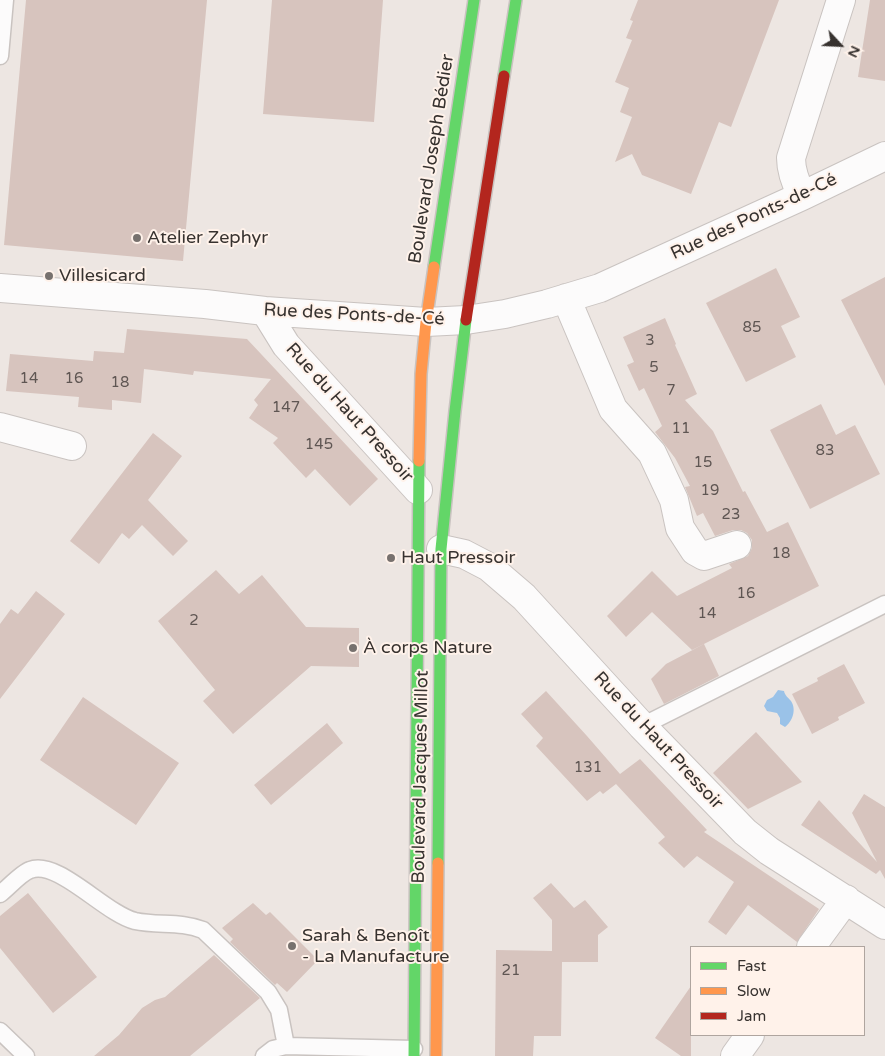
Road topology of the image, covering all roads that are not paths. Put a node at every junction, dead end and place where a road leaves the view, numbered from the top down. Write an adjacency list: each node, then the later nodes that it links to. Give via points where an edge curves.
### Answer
1 (6, 0): 5 (lane)
2 (474, 0): 12 (main road, Boulevard Joseph Bédier)
3 (516, 0): 11 (main road)
4 (841, 0): 7 (street, via 791,158 795,182)
5 (0, 56)
6 (885, 156): 7 (street, Rue des Ponts-de-Cé)
7 (802, 196): 9 (street, Rue des Ponts-de-Cé, via 600,288)
8 (0, 288): 10 (street, Rue des Ponts-de-Cé)
9 (566, 298): 11 (street, Rue des Ponts-de-Cé, via 505,314); 16 (street, via 613,409 652,453 674,500 680,528 695,551 704,556)
10 (265, 310): 12 (street, Rue des Ponts-de-Cé); 15 (street, Rue du Haut Pressoir, via 286,345)
11 (466, 320): 12 (street, Rue des Ponts-de-Cé); 17 (main road, Boulevard Jacques Millot)
12 (426, 322): 15 (main road, Boulevard Jacques Millot, via 421,374)
13 (0, 427): 14 (street)
14 (72, 446)
15 (418, 490): 27 (main road, Boulevard Jacques Millot)
16 (737, 545)
17 (441, 549): 19 (street, Rue du Haut Pressoir, via 464,554 489,567 524,597); 30 (main road, Boulevard Jacques Millot)
18 (885, 604): 19 (lane)
19 (642, 726): 21 (street, Rue du Haut Pressoir, via 745,832 769,851)
20 (0, 894): 26 (lane, via 30,870 44,868 61,874 115,912 135,921 193,925 203,930 268,992 279,1010)
21 (846, 899): 22 (street, Rue du Haut Pressoir); 23 (street)
22 (885, 925)
23 (813, 946)
24 (0, 1031): 28 (lane)
25 (749, 1036): 31 (street)
26 (286, 1046): 27 (lane); 29 (lane, via 273,1049)
27 (414, 1052)
28 (26, 1056)
29 (264, 1056)
30 (436, 1056)
31 (735, 1056)

